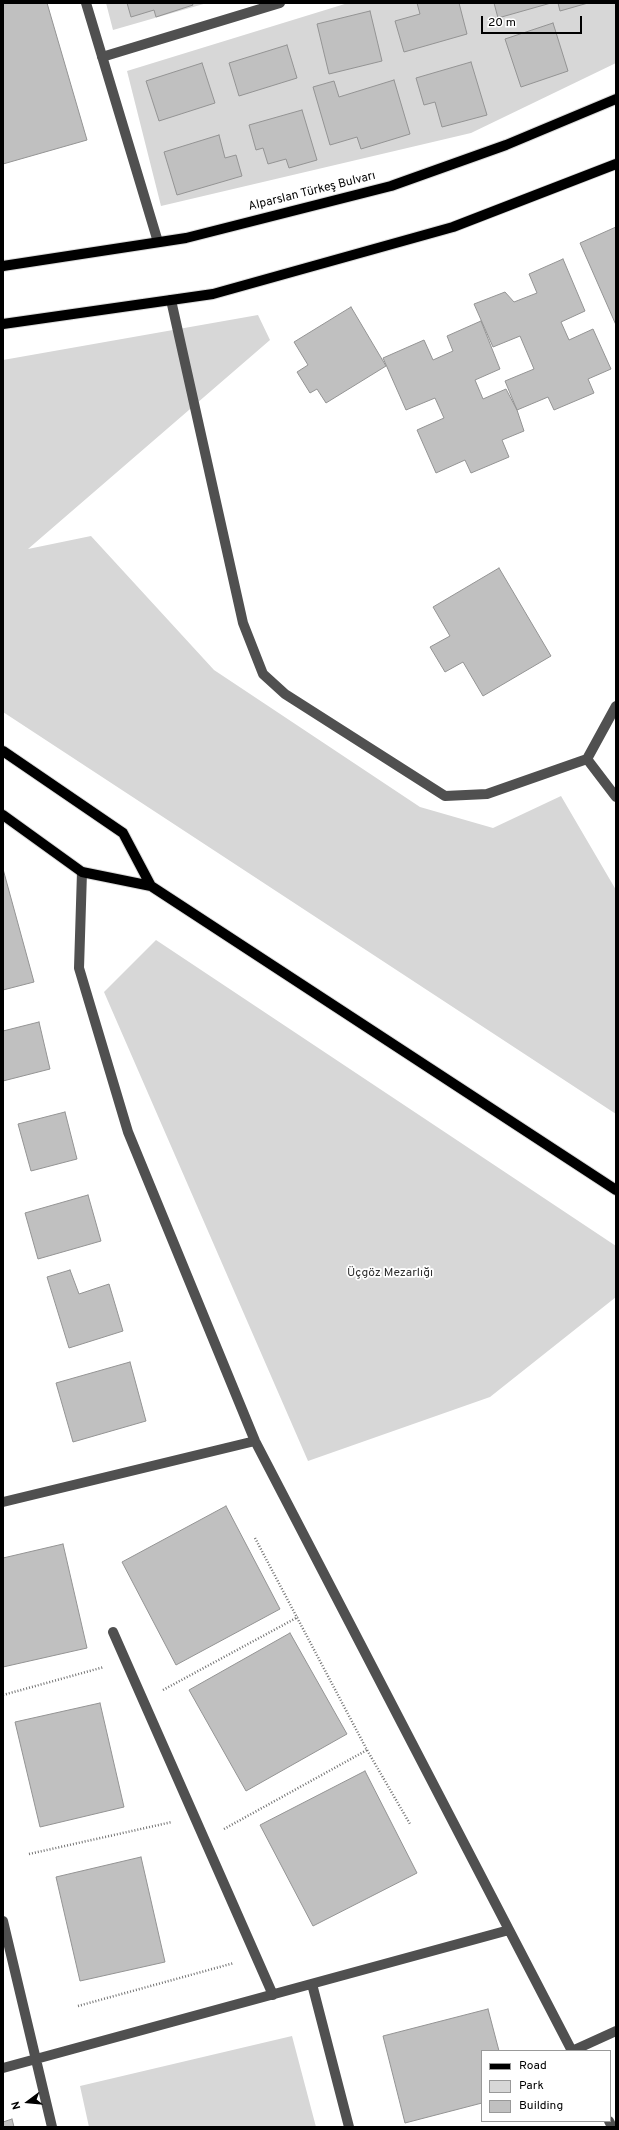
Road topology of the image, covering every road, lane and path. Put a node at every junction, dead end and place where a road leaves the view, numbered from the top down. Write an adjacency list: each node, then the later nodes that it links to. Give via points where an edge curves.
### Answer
1 (86, 3): 3 (street)
2 (280, 3): 3 (street)
3 (102, 57): 6 (street)
4 (616, 100): 6 (main road, Alparslan Türkeş Bulvarı, via 506,145 391,186 186,238)
5 (616, 164): 8 (main road, via 454,227 214,294)
6 (158, 242): 7 (main road, Alparslan Türkeş Bulvarı)
7 (3, 266)
8 (171, 300): 9 (main road); 12 (street, via 243,623 263,674 285,694 445,796 487,794)
9 (3, 324)
10 (616, 706): 12 (street)
11 (3, 751): 16 (main road, via 123,833)
12 (586, 759): 13 (street)
13 (616, 797)
14 (3, 815): 15 (main road)
15 (82, 872): 16 (main road); 18 (street, via 79,968 128,1132)
16 (150, 886): 17 (main road)
17 (616, 1190)
18 (255, 1441): 19 (street); 32 (street)
19 (3, 1502)
20 (256, 1538): 21 (path)
21 (298, 1617): 25 (path); 26 (path)
22 (113, 1632): 23 (street)
23 (126, 1661): 24 (path); 25 (street)
24 (3, 1695)
25 (143, 1700): 27 (street)
26 (367, 1750): 28 (path); 29 (path)
27 (194, 1816): 29 (street); 30 (path)
28 (410, 1824)
29 (204, 1840): 33 (street)
30 (29, 1854)
31 (3, 1921): 40 (street)
32 (509, 1930): 34 (street); 38 (street)
33 (256, 1957): 35 (street); 36 (path)
34 (312, 1984): 35 (street); 43 (street)
35 (272, 1995): 40 (street)
36 (78, 2006)
37 (616, 2031): 39 (street)
38 (571, 2050)
39 (574, 2050)
40 (35, 2059): 41 (street); 42 (street)
41 (3, 2068)
42 (52, 2127)
43 (350, 2127)

